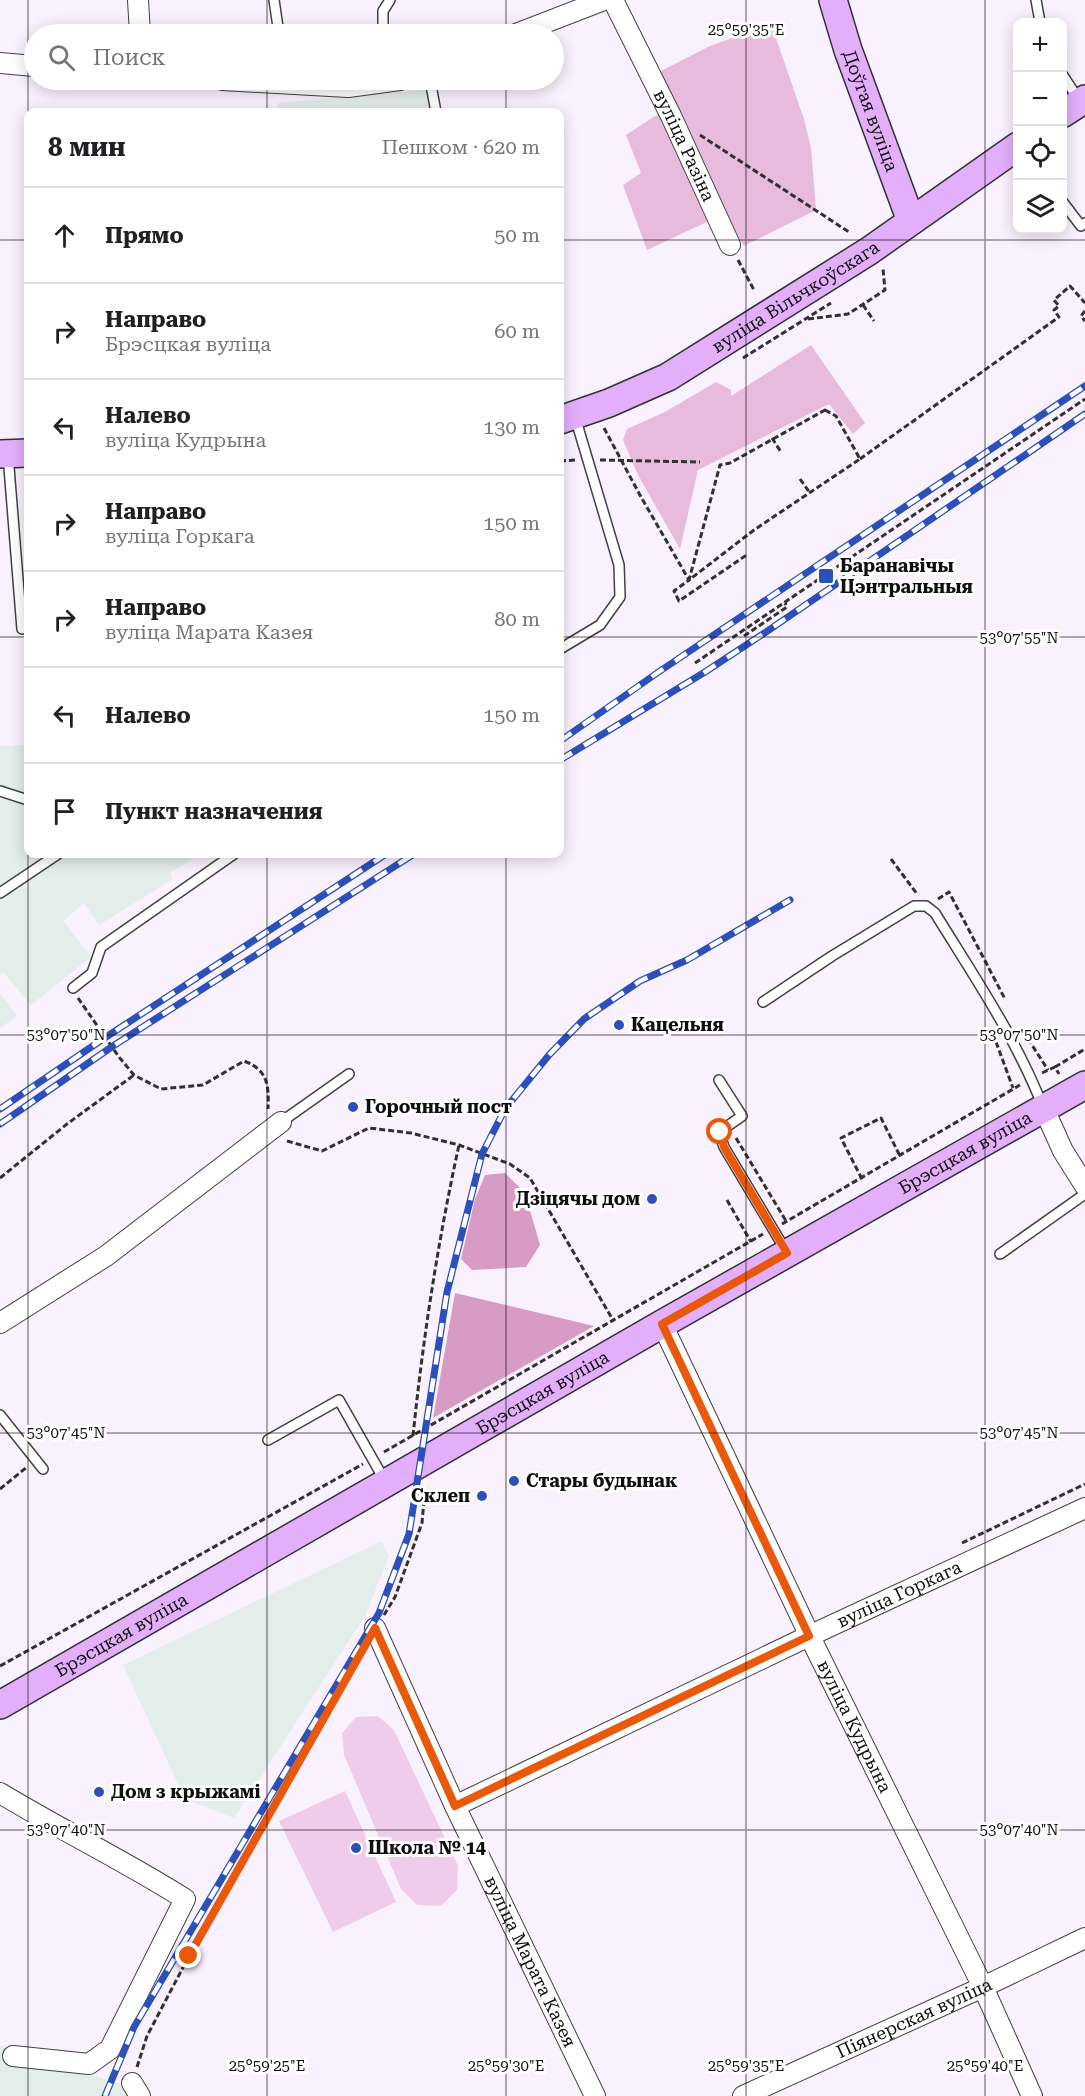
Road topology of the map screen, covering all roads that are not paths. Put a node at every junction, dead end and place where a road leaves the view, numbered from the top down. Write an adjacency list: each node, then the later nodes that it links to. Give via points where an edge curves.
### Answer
1 (138, 0): 9 (street)
2 (274, 0): 10 (lane)
3 (390, 0): 11 (lane, via 382,11)
4 (604, 0): 12 (street)
5 (613, 0): 23 (street, вуліца Разіна)
6 (833, 0): 21 (main road, Доўгая вуліца)
7 (1036, 0): 8 (lane)
8 (1039, 18)
9 (139, 24)
10 (278, 24)
11 (383, 24)
12 (542, 24)
13 (0, 63): 14 (street)
14 (24, 65)
15 (1067, 85): 17 (lane)
16 (432, 90): 18 (lane)
17 (1076, 105)
18 (435, 108)
19 (1013, 149): 21 (main road, вуліца Вільчкоўскага)
20 (1067, 208): 22 (lane, via 1081,226)
21 (911, 221): 24 (main road, вуліца Вільчкоўскага, via 668,377)
22 (1085, 223)
23 (730, 245)
24 (567, 419): 27 (lane, via 588,460 619,565 620,597 600,625)
25 (12, 454): 26 (lane)
26 (22, 629)
27 (564, 648)
28 (0, 791): 29 (lane)
29 (24, 800)
30 (52, 858): 32 (lane)
31 (228, 858): 33 (lane, via 101,947 92,973)
32 (0, 892)
33 (73, 988)
34 (763, 1002): 38 (lane, via 914,906 926,906 935,913 1006,1029)
35 (349, 1074): 39 (lane)
36 (719, 1080): 42 (lane, via 742,1116 720,1132 724,1147)
37 (1077, 1089): 38 (main road, Брэсцкая вуліца)
38 (1044, 1109): 40 (street); 42 (main road, Брэсцкая вуліца)
39 (281, 1122): 44 (street, via 106,1256)
40 (1085, 1186)
41 (1085, 1194): 43 (lane)
42 (787, 1253): 45 (main road, Брэсцкая вуліца)
43 (1000, 1254)
44 (0, 1323)
45 (662, 1324): 49 (main road, Брэсцкая вуліца); 52 (street, вуліца Кудрына)
46 (0, 1415): 48 (lane)
47 (268, 1440): 49 (lane, via 339,1400)
48 (43, 1469)
49 (386, 1483): 53 (main road, Брэсцкая вуліца)
50 (1085, 1508): 52 (street, вуліца Горкага)
51 (375, 1628): 55 (street, вуліца Марата Казея)
52 (809, 1636): 55 (street, вуліца Горкага); 57 (street, вуліца Кудрына)
53 (0, 1705)
54 (0, 1793): 58 (street, via 185,1899 110,2049 89,2064)
55 (455, 1806): 59 (street, вуліца Марата Казея)
56 (1085, 1938): 57 (street, Піянерская вуліца)
57 (983, 1987): 60 (street, Піянерская вуліца); 61 (street, вуліца Кудрына)
58 (14, 2056)
59 (595, 2096)
60 (743, 2096)
61 (1032, 2096)

